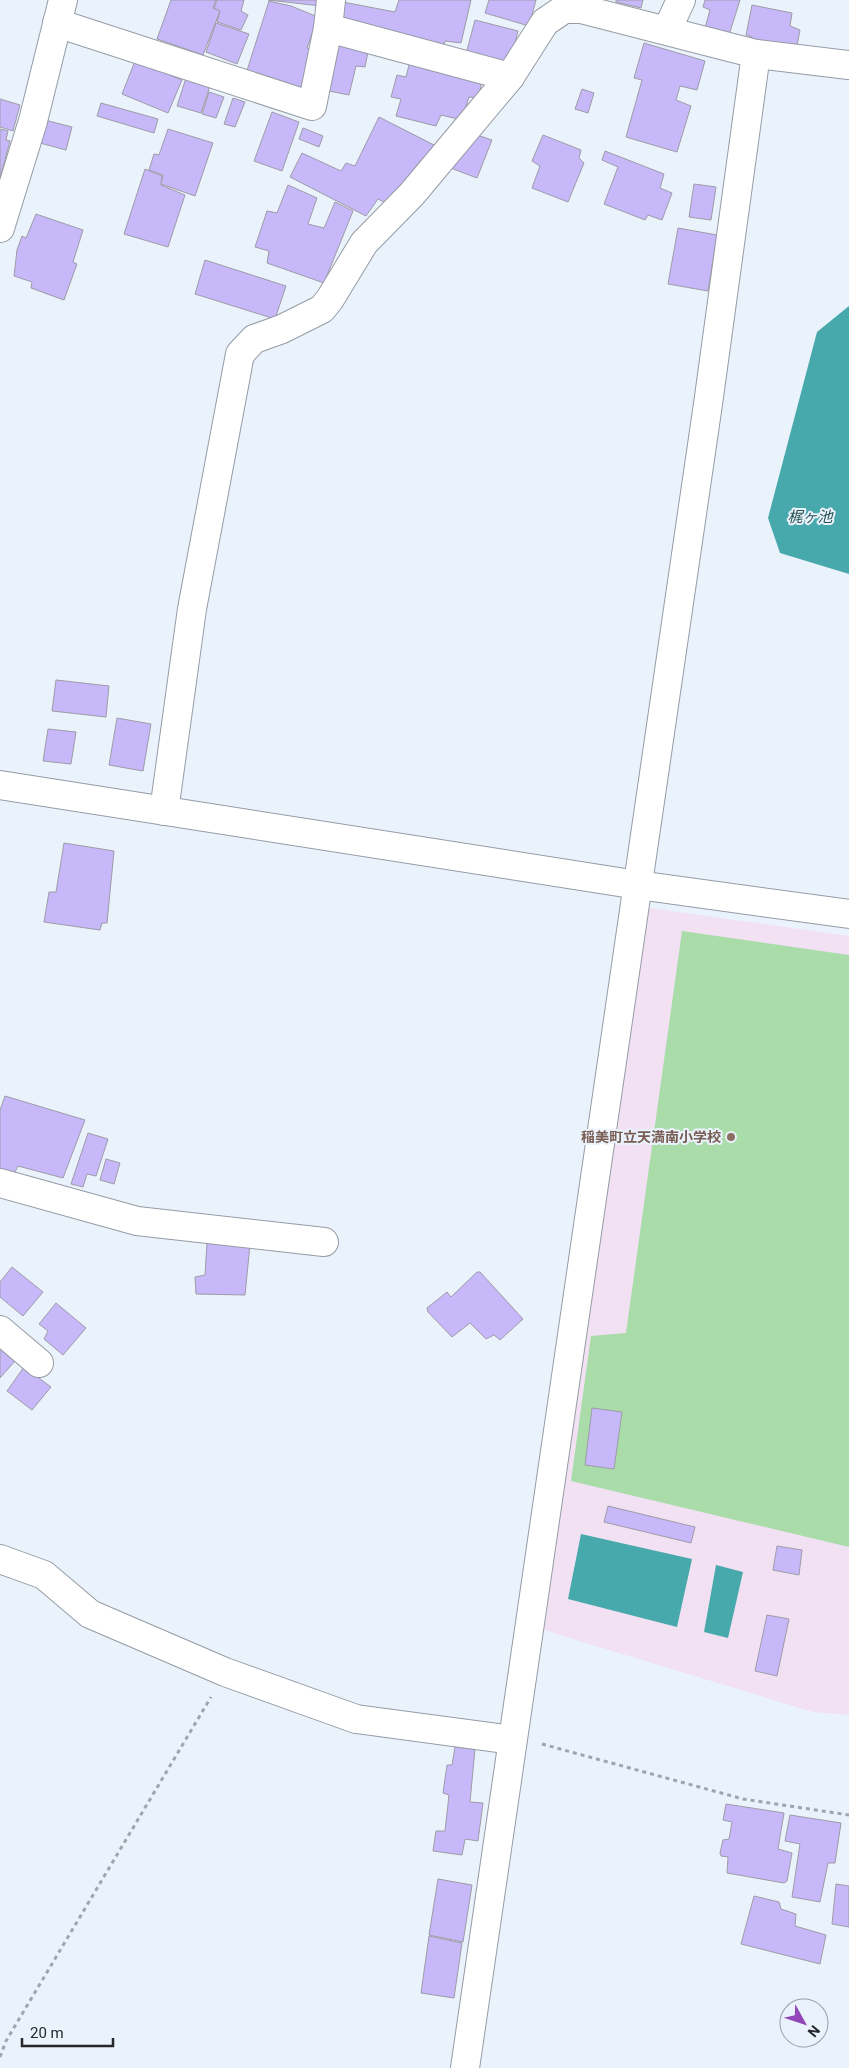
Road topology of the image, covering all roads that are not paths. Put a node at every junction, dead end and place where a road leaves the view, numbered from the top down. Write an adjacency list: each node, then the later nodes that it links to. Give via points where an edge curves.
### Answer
1 (331, 0): 5 (street)
2 (681, 0): 6 (street)
3 (565, 4): 6 (street); 9 (street, via 545,22)
4 (60, 12): 5 (street, via 312,106); 10 (street, via 34,121)
5 (328, 28): 9 (street)
6 (667, 30): 7 (street)
7 (756, 54): 8 (street); 13 (street)
8 (849, 65)
9 (510, 76): 12 (street, via 412,194 364,243 322,309 254,339 240,354 192,609)
10 (0, 228)
11 (0, 785): 12 (street)
12 (164, 811): 13 (street)
13 (638, 885): 14 (street); 20 (street)
14 (849, 914)
15 (0, 1183): 16 (street, via 136,1221)
16 (324, 1242)
17 (0, 1330): 18 (street)
18 (38, 1362)
19 (0, 1559): 20 (street, via 44,1575 90,1614 225,1672 356,1719)
20 (512, 1740): 21 (street)
21 (465, 2068)

